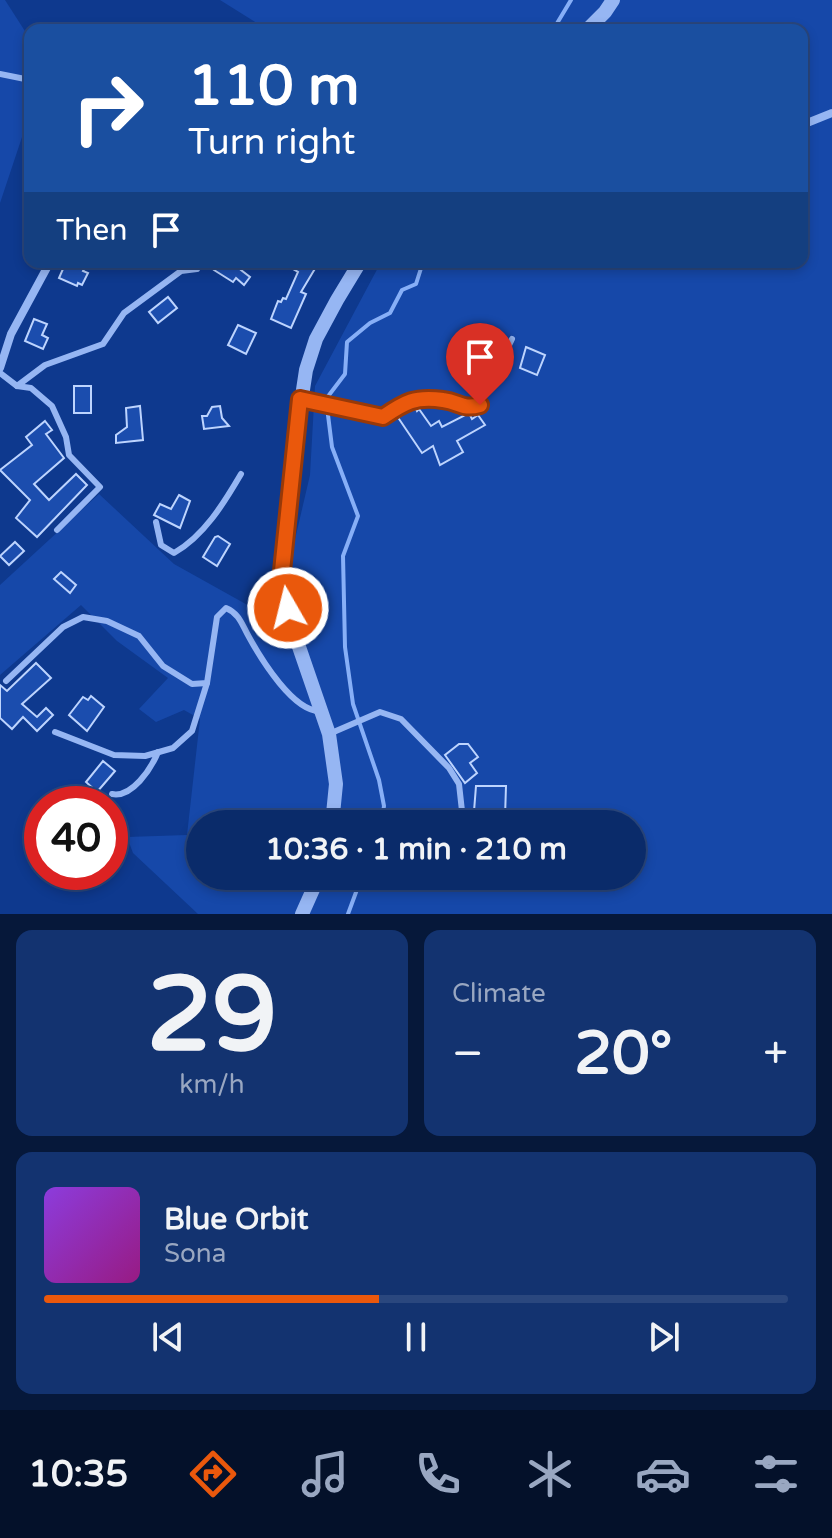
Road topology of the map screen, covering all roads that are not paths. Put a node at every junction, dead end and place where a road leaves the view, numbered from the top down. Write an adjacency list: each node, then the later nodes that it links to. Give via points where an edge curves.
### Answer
1 (613, 0): 2 (street)
2 (593, 24)
3 (0, 74): 4 (lane)
4 (24, 79)
5 (832, 113): 6 (street)
6 (808, 123)
7 (47, 268): 11 (street, via 11,334)
8 (357, 268): 13 (street, via 316,339)
9 (197, 269): 12 (lane, via 181,271 124,313 103,344 45,365)
10 (512, 339): 13 (lane, via 480,405 409,400 383,417)
11 (0, 371): 12 (lane)
12 (17, 386): 16 (lane, via 31,388 52,406 69,455 100,487)
13 (300, 399): 19 (street, via 282,571 297,641)
14 (241, 474): 15 (lane, via 220,508 174,553 161,545)
15 (156, 522)
16 (57, 530)
17 (6, 681): 18 (lane, via 63,627 83,617 139,636 163,666 192,684)
18 (207, 683): 19 (lane, via 217,617 226,608 236,613 280,683 302,707); 22 (lane, via 192,731 173,748)
19 (321, 711): 21 (street)
20 (55, 732): 22 (lane, via 114,755)
21 (329, 734): 24 (street, via 336,784); 25 (lane, via 380,712 401,719 449,768 459,784)
22 (158, 752): 23 (lane)
23 (128, 790)
24 (333, 810)
25 (462, 810)
26 (313, 890): 27 (street)
27 (302, 914)

